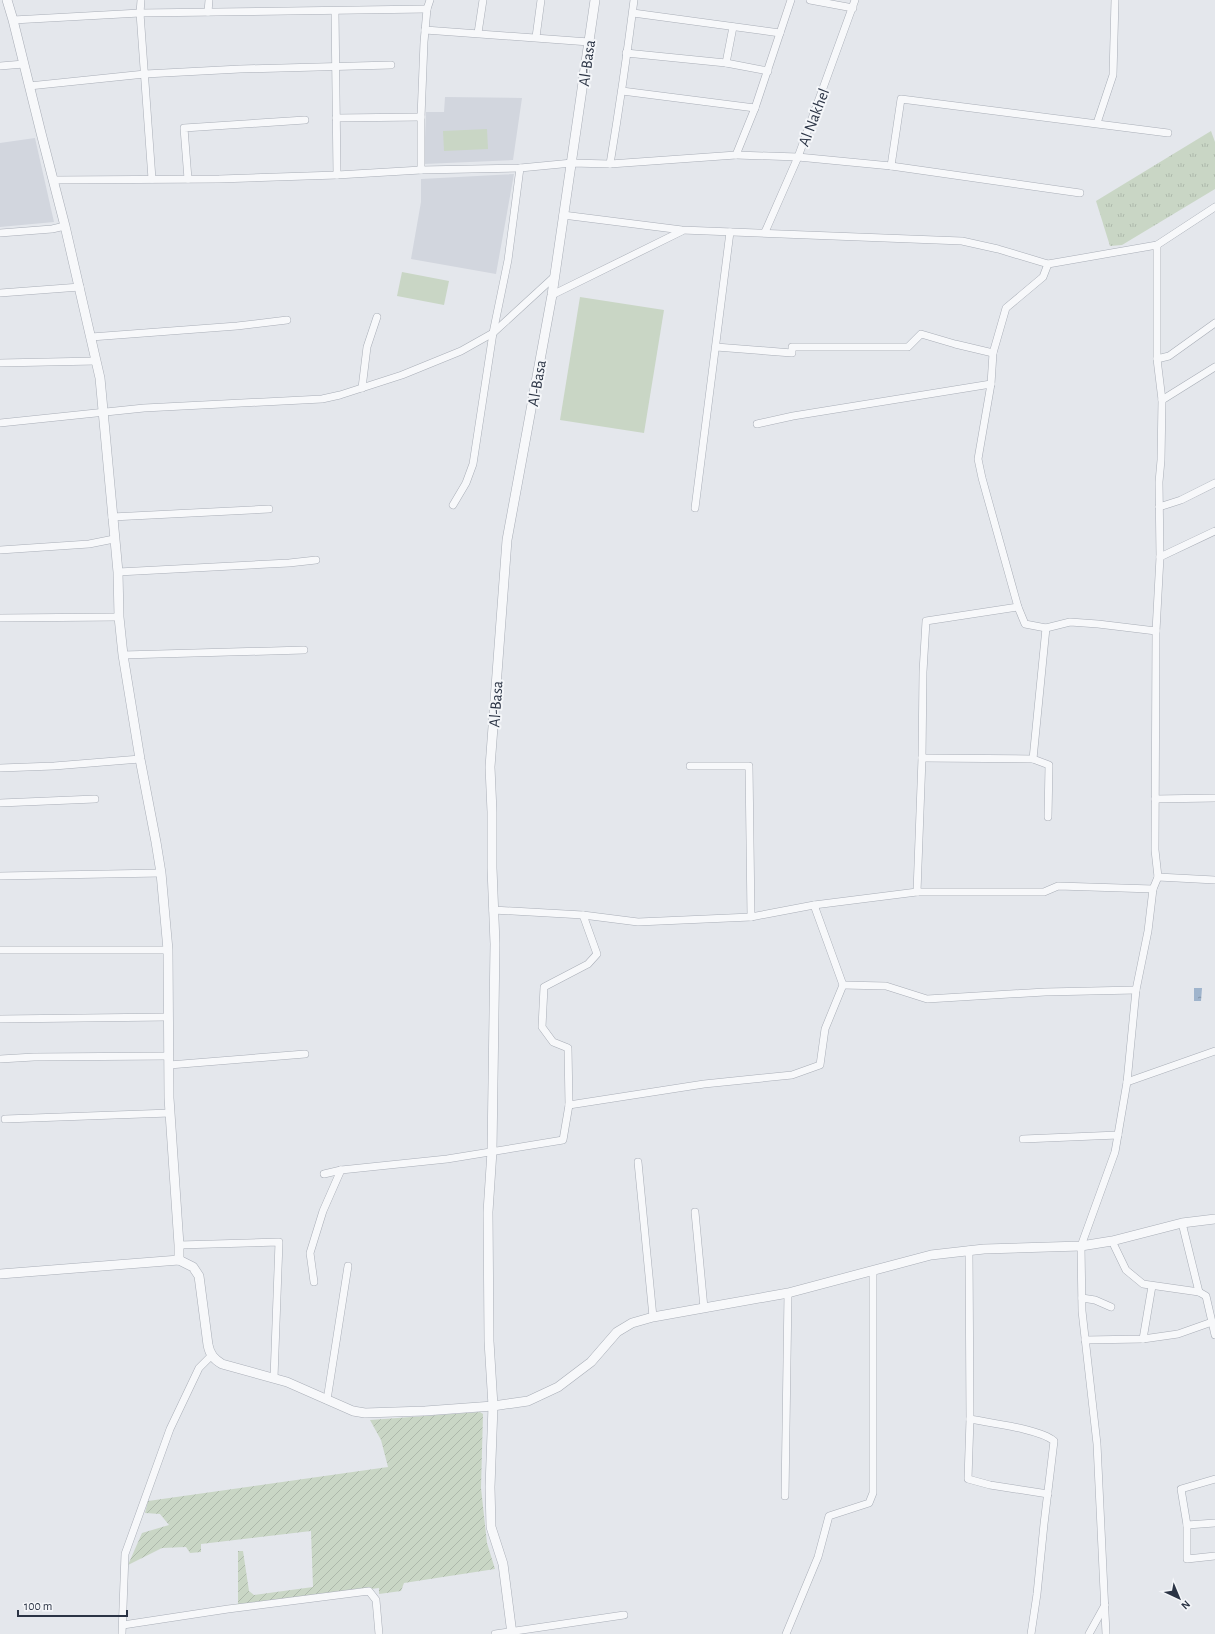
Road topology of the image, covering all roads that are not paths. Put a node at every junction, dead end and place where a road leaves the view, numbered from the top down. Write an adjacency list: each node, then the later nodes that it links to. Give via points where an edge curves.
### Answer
1 (7, 0): 19 (street)
2 (141, 0): 16 (street)
3 (209, 0): 17 (street)
4 (430, 0): 14 (street)
5 (483, 0): 22 (street)
6 (541, 0): 24 (street)
7 (596, 0): 25 (street, Al-Basa)
8 (634, 0): 18 (street)
9 (791, 0): 23 (street)
10 (810, 0): 13 (street)
11 (855, 0): 13 (street, Al Nakhel)
12 (1115, 0): 40 (street, via 1113,75)
13 (853, 8): 43 (street, Al Nakhel)
14 (427, 9): 15 (street); 21 (street)
15 (335, 11): 17 (street); 31 (street)
16 (140, 12): 17 (street); 19 (street); 33 (street)
17 (208, 12)
18 (633, 13): 20 (street); 26 (street)
19 (13, 20): 28 (street)
20 (733, 26): 23 (street); 27 (street)
21 (425, 30): 22 (street); 37 (street)
22 (478, 33): 24 (street)
23 (780, 33): 32 (street)
24 (536, 38): 25 (street)
25 (589, 42): 44 (street, Al-Basa)
26 (626, 53): 27 (street); 35 (street)
27 (726, 63): 32 (street)
28 (24, 64): 30 (street); 34 (street)
29 (391, 65): 31 (street)
30 (0, 66)
31 (335, 66): 33 (street); 38 (street)
32 (768, 71): 36 (street)
33 (144, 74): 34 (street); 50 (street)
34 (29, 86): 52 (street)
35 (622, 91): 36 (street); 45 (street)
36 (755, 108): 42 (street)
37 (421, 117): 38 (street); 48 (street)
38 (336, 118): 49 (street)
39 (305, 120): 51 (street, via 184,128)
40 (1097, 123): 41 (street); 46 (street, via 901,99)
41 (1168, 133)
42 (736, 155): 43 (street); 45 (street)
43 (798, 156): 46 (street); 59 (street, Al Nakhel)
44 (572, 163): 45 (street); 47 (street); 55 (street, Al-Basa)
45 (610, 164)
46 (891, 166): 53 (street)
47 (520, 168): 48 (street); 70 (street, via 508,260)
48 (421, 170): 49 (street)
49 (337, 175): 51 (street)
50 (152, 179): 51 (street); 52 (street)
51 (188, 179)
52 (54, 180): 56 (street)
53 (1080, 193)
54 (1215, 207): 61 (street)
55 (564, 215): 57 (street); 63 (street, Al-Basa)
56 (65, 226): 60 (street); 64 (street)
57 (682, 230): 58 (street); 66 (street)
58 (730, 232): 59 (street); 72 (street)
59 (765, 232): 62 (street, via 962,241)
60 (0, 233)
61 (1157, 245): 62 (street); 74 (street)
62 (1048, 264): 73 (street, via 1043,277 1006,308)
63 (554, 277): 66 (street, Al-Basa); 70 (street)
64 (80, 287): 65 (street); 71 (street)
65 (0, 293)
66 (552, 295): 120 (street, Al-Basa, via 507,540 490,768)
67 (377, 317): 79 (street, via 367,347)
68 (287, 320): 71 (street)
69 (1215, 323): 74 (street, via 1169,356)
70 (493, 333): 79 (street, via 461,351); 85 (street, via 473,464 466,483)
71 (91, 337): 75 (street)
72 (716, 347): 73 (street, via 792,353 792,347 908,347 921,334); 87 (street)
73 (993, 352): 78 (street)
74 (1157, 359): 80 (street)
75 (96, 361): 76 (street); 81 (street)
76 (0, 363)
77 (1215, 366): 80 (street)
78 (991, 384): 83 (street); 96 (street, via 978,459)
79 (362, 388): 81 (street, via 322,399 144,408)
80 (1162, 400): 86 (street)
81 (103, 413): 82 (street); 89 (street)
82 (0, 422)
83 (757, 424)
84 (1215, 483): 86 (street)
85 (453, 505)
86 (1159, 507): 93 (street)
87 (695, 508)
88 (269, 509): 89 (street)
89 (112, 517): 91 (street)
90 (1215, 531): 93 (street)
91 (114, 539): 92 (street, via 89,544); 95 (street)
92 (0, 550)
93 (1160, 557): 100 (street)
94 (316, 560): 95 (street)
95 (118, 572): 98 (street)
96 (1018, 608): 99 (street, via 1025,624); 103 (street, via 926,621)
97 (0, 618): 98 (street)
98 (119, 618): 102 (street)
99 (1046, 628): 100 (street, via 1070,622); 105 (street)
100 (1156, 631): 110 (street)
101 (304, 650): 102 (street)
102 (123, 655): 104 (street)
103 (922, 758): 105 (street); 118 (street)
104 (140, 759): 107 (street); 113 (street)
105 (1033, 759): 112 (street, via 1049,766)
106 (690, 766): 122 (street, via 749,766)
107 (0, 768)
108 (1215, 798): 110 (street)
109 (95, 799): 111 (street)
110 (1155, 799): 115 (street)
111 (0, 803)
112 (1048, 817)
113 (161, 873): 114 (street); 124 (street)
114 (0, 876)
115 (1158, 877): 116 (street); 117 (street)
116 (1215, 880)
117 (1153, 889): 118 (street, via 1058,886 1044,892); 126 (street, via 1148,931)
118 (916, 892): 119 (street)
119 (814, 904): 122 (street); 125 (street)
120 (493, 910): 121 (street); 139 (street, Al-Basa, via 495,944)
121 (583, 915): 122 (street, via 638,922); 134 (street, via 597,954 588,964 544,987 542,1028 553,1042 568,1048)
122 (751, 917)
123 (0, 950): 124 (street)
124 (168, 950): 127 (street)
125 (843, 985): 126 (street, via 886,986 927,999); 134 (street, via 825,1029 820,1065 792,1075 704,1084)
126 (1136, 990): 133 (street)
127 (168, 1018): 128 (street); 132 (street)
128 (0, 1019)
129 (1215, 1051): 133 (street)
130 (305, 1054): 132 (street)
131 (0, 1059): 132 (street, via 34,1057)
132 (169, 1060): 135 (street)
133 (1127, 1082): 137 (street)
134 (569, 1105): 139 (street, via 562,1140)
135 (170, 1113): 136 (street); 147 (street)
136 (5, 1119)
137 (1118, 1135): 138 (street); 148 (street, via 1115,1152)
138 (1023, 1140)
139 (492, 1151): 141 (street, via 447,1159); 169 (street, Al-Basa, via 488,1270)
140 (638, 1162): 161 (street)
141 (340, 1170): 142 (street); 154 (street, via 310,1253)
142 (324, 1174)
143 (695, 1212): 160 (street)
144 (1215, 1219): 145 (street)
145 (1182, 1223): 146 (street); 156 (street)
146 (1112, 1241): 148 (street); 155 (street, via 1126,1270 1143,1284)
147 (179, 1245): 150 (street); 167 (street, via 279,1242)
148 (1081, 1246): 149 (street); 158 (street)
149 (969, 1250): 152 (street, via 931,1255); 170 (street)
150 (178, 1260): 153 (street); 166 (street, via 193,1267 199,1276 208,1345)
151 (348, 1266): 168 (street)
152 (873, 1271): 157 (street); 184 (street, via 873,1494 869,1503 829,1516 818,1557)
153 (0, 1274)
154 (314, 1282)
155 (1152, 1286): 156 (street); 164 (street)
156 (1199, 1292): 162 (street, via 1206,1296)
157 (788, 1293): 160 (street); 173 (street)
158 (1082, 1298): 159 (street); 165 (street)
159 (1111, 1307)
160 (704, 1308): 161 (street)
161 (653, 1317): 169 (street, via 632,1323 616,1332 591,1362 558,1387 528,1401)
162 (1212, 1322): 163 (street); 164 (street, via 1178,1334)
163 (1215, 1335)
164 (1143, 1339): 165 (street)
165 (1085, 1340): 177 (street, via 1097,1444)
166 (212, 1355): 167 (street, via 222,1364); 179 (street, via 198,1368 170,1429 125,1554)
167 (274, 1378): 168 (street)
168 (327, 1400): 169 (street, via 365,1413)
169 (493, 1406): 180 (street, Al-Basa, via 491,1527 503,1564)
170 (970, 1419): 172 (street, via 1049,1436 1054,1441); 172 (street, via 968,1479)
171 (1215, 1479): 175 (street, via 1181,1488)
172 (1048, 1494): 185 (street)
173 (784, 1496)
174 (1215, 1523): 175 (street)
175 (1187, 1526): 176 (street, via 1187,1559)
176 (1215, 1556)
177 (1105, 1605): 186 (street); 187 (street)
178 (624, 1615): 180 (street)
179 (123, 1625): 181 (street); 182 (street, via 369,1591 376,1600)
180 (512, 1633): 183 (street)
181 (122, 1634)
182 (379, 1634)
183 (495, 1634)
184 (786, 1634)
185 (1031, 1634)
186 (1089, 1634)
187 (1106, 1634)

